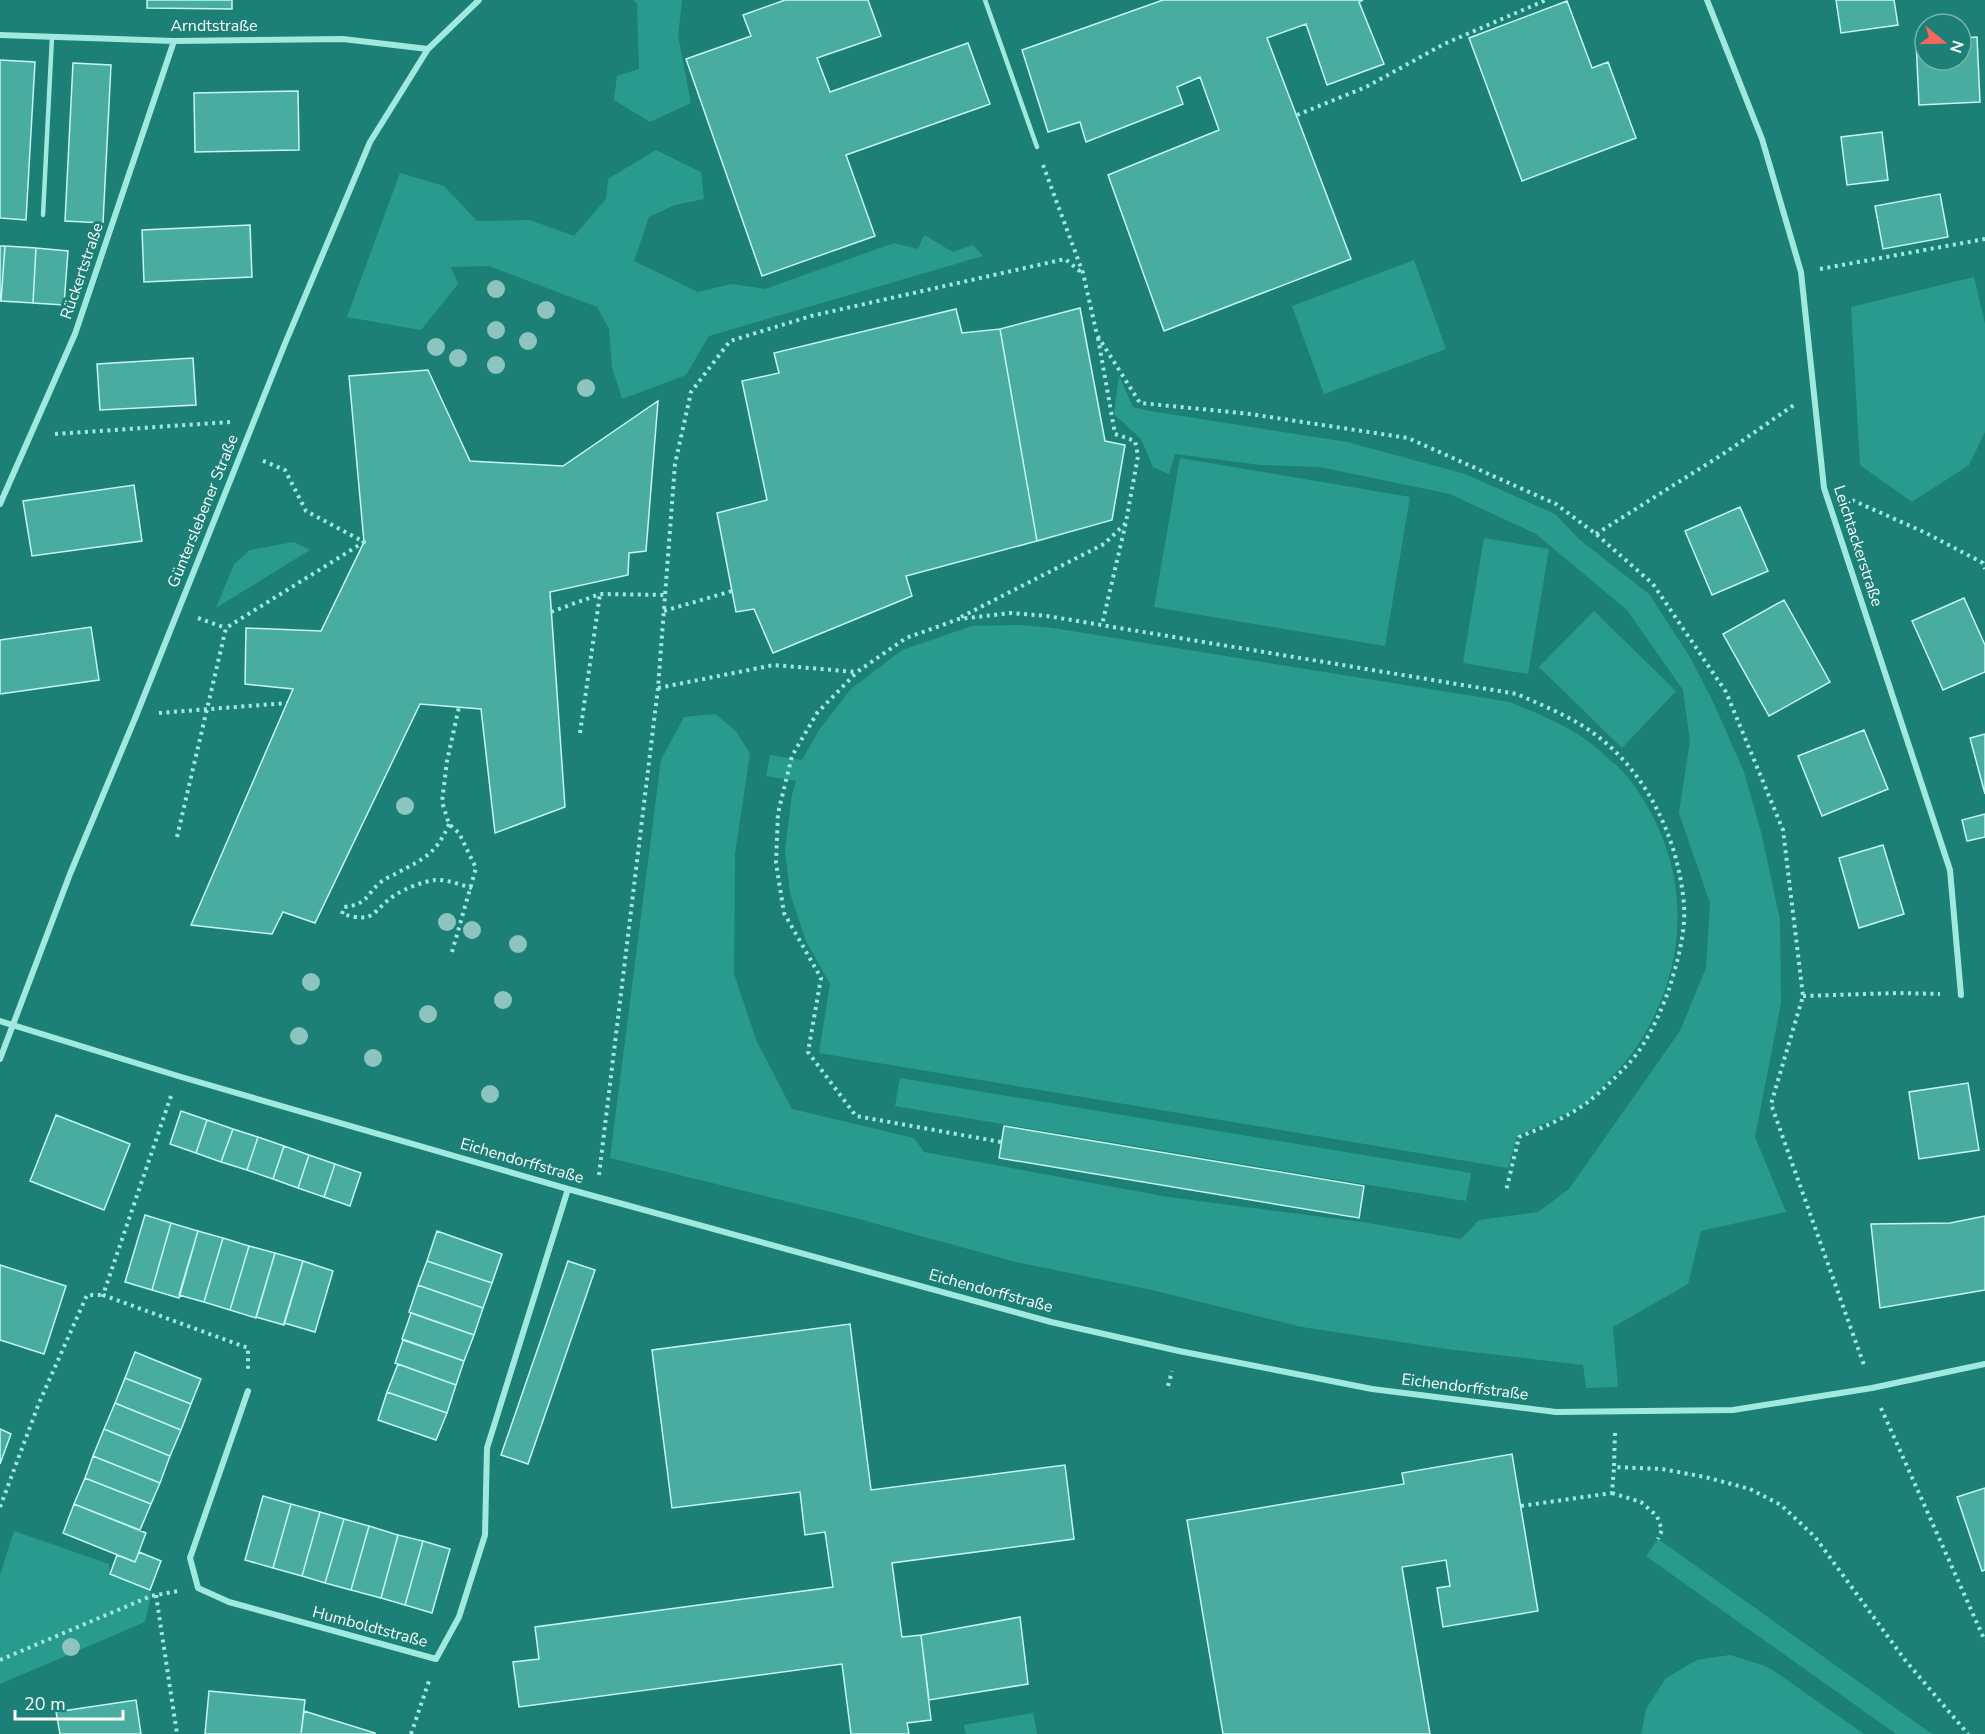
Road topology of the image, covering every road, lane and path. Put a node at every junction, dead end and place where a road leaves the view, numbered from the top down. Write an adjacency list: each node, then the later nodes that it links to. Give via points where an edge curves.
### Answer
1 (478, 0): 8 (street, Günterslebener Straße)
2 (985, 0): 10 (lane)
3 (1546, 0): 9 (path, via 1444,44 1366,87)
4 (1707, 0): 13 (street, Leichtackerstraße, via 1762,139)
5 (0, 35): 6 (street, Arndtstraße)
6 (52, 37): 7 (street, Arndtstraße); 11 (lane)
7 (174, 41): 8 (street, Arndtstraße, via 343,39); 18 (street, Rückertstraße, via 75,334)
8 (428, 49): 17 (street, Günterslebener Straße, via 370,142)
9 (1297, 115)
10 (1037, 147): 14 (path)
11 (43, 214)
12 (1985, 240): 13 (path)
13 (1801, 272): 16 (street, Leichtackerstraße)
14 (1083, 273): 15 (path); 27 (path, via 1065,259 811,316 730,341 691,392 675,464)
15 (1097, 335): 22 (path, via 1115,434 1136,441 1138,456); 23 (path, via 1140,403 1250,414 1408,438 1556,504)
16 (1814, 391): 20 (street, Leichtackerstraße); 23 (path)
17 (254, 420): 18 (path); 28 (street, Günterslebener Straße)
18 (30, 436): 21 (street, Rückertstraße)
19 (285, 470): 33 (path, via 306,511 364,542)
20 (1824, 488): 24 (path, via 1926,533 1983,563); 46 (street, Leichtackerstraße, via 1950,870)
21 (0, 504)
22 (1126, 522): 31 (path, via 1104,543); 32 (path)
23 (1596, 534): 47 (path, via 1653,584 1726,692 1783,830)
24 (1985, 569)
25 (732, 591): 29 (path)
26 (600, 594): 27 (path); 30 (path); 40 (path)
27 (666, 595): 29 (path)
28 (178, 610): 33 (path); 39 (street, Günterslebener Straße)
29 (664, 610): 35 (path)
30 (551, 612)
31 (959, 619): 32 (path, via 1011,613); 34 (path, via 906,638)
32 (1102, 625): 54 (path, via 1517,694 1601,738 1637,775 1661,814 1677,860 1685,907 1679,957 1661,1012 1632,1060 1587,1102 1519,1137)
33 (226, 628): 38 (path)
34 (857, 672): 35 (path, via 774,665); 52 (path, via 817,713 792,756 778,813 776,863 784,913 821,978 808,1052 856,1116)
35 (658, 688): 55 (path)
36 (287, 702): 38 (path)
37 (459, 707): 41 (path, via 442,802)
38 (208, 709): 39 (path); 42 (path)
39 (136, 716): 49 (street, Günterslebener Straße)
40 (580, 732)
41 (449, 824): 43 (path, via 459,833 476,868); 43 (path, via 433,853 381,881 368,898 356,906 344,907 342,914 359,919 374,915 394,896 437,880)
42 (177, 837)
43 (472, 888): 44 (path)
44 (452, 952)
45 (1898, 993): 47 (path)
46 (1961, 994)
47 (1803, 996): 58 (path, via 1770,1104)
48 (0, 1021): 49 (street, Eichendorffstraße)
49 (13, 1025): 50 (street, Günterslebener Straße); 51 (street, Eichendorffstraße)
50 (0, 1059)
51 (178, 1077): 53 (street, Eichendorffstraße); 56 (path)
52 (1001, 1142)
53 (568, 1189): 55 (street, Eichendorffstraße); 71 (street, Humboldtstraße, via 487,1448 485,1534 459,1617)
54 (1506, 1191)
55 (597, 1196): 60 (street, Eichendorffstraße, via 1051,1322 1179,1351 1372,1389 1556,1412)
56 (103, 1295): 59 (path, via 248,1348); 64 (path, via 87,1295 39,1404)
57 (1985, 1364): 58 (street, Eichendorffstraße)
58 (1872, 1388): 60 (street, Eichendorffstraße, via 1733,1410); 69 (path)
59 (248, 1391): 66 (street, via 190,1558)
60 (1616, 1411): 61 (path)
61 (1614, 1467): 62 (path); 75 (path, via 1662,1469 1705,1477 1750,1490 1781,1505 1815,1538 1905,1660)
62 (1611, 1493): 63 (path); 65 (path, via 1641,1502 1657,1516 1662,1530)
63 (1521, 1506)
64 (0, 1507)
65 (1658, 1539)
66 (198, 1588): 67 (path); 71 (street, Humboldtstraße, via 229,1602)
67 (156, 1595): 72 (path); 73 (path)
68 (1985, 1621): 69 (path)
69 (1977, 1624): 70 (path)
70 (1985, 1641)
71 (436, 1659): 74 (path)
72 (0, 1660)
73 (177, 1734)
74 (411, 1734)
75 (1968, 1734)

